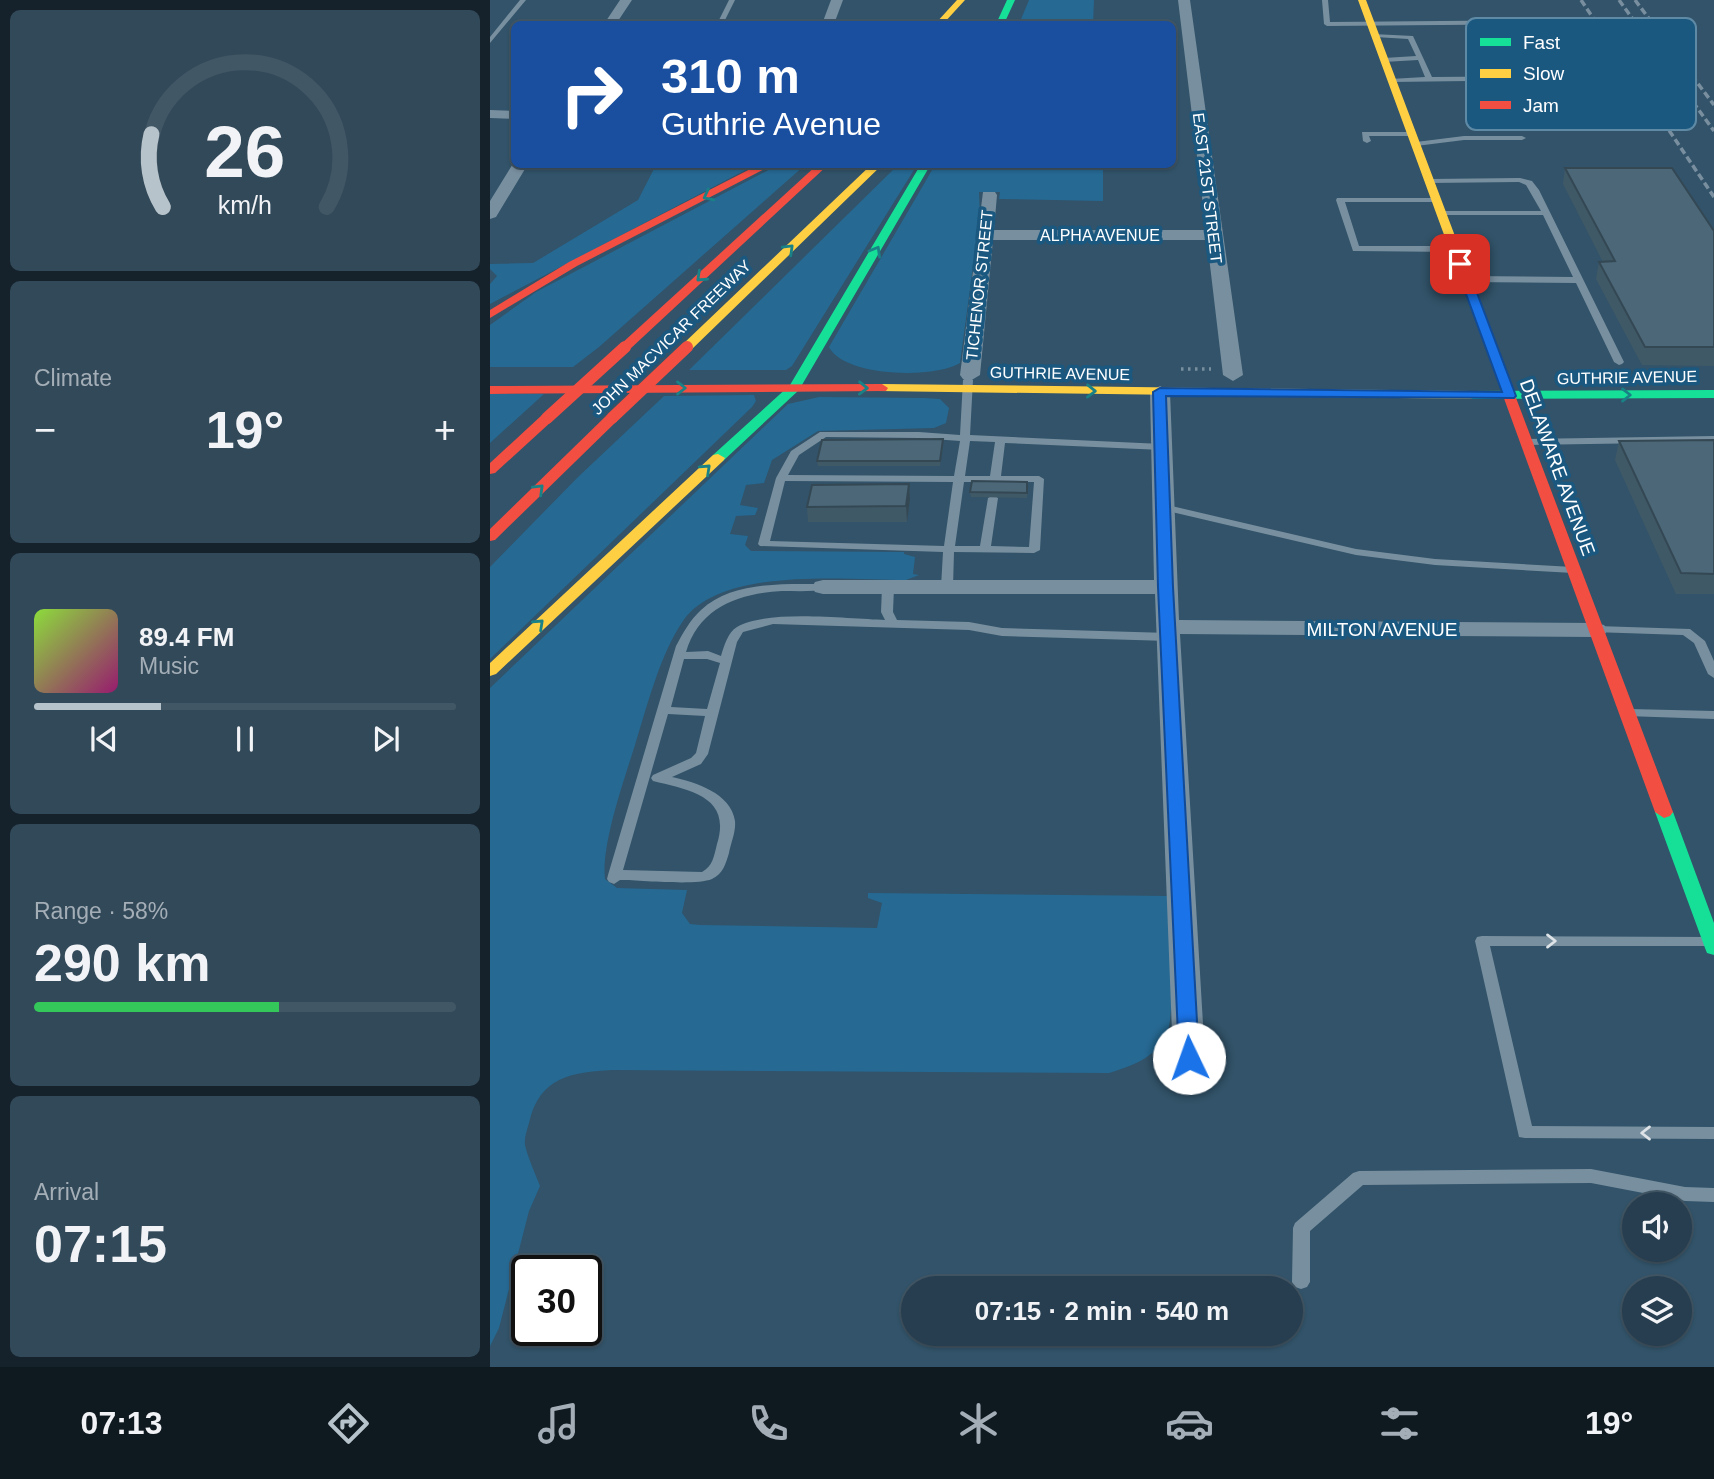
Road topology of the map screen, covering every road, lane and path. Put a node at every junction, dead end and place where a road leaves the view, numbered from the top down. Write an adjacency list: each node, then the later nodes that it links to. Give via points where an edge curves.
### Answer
1 (523, 0): 19 (lane)
2 (626, 0): 11 (street)
3 (732, 0): 12 (lane)
4 (837, 0): 13 (street)
5 (961, 0): 14 (main road)
6 (970, 0): 15 (main road)
7 (1011, 0): 16 (main road)
8 (1184, 0): 41 (street, EAST 21ST STREET)
9 (1325, 0): 18 (lane, via 1327,24)
10 (1362, 0): 18 (main road, DELAWARE AVENUE)
11 (612, 21)
12 (722, 21)
13 (829, 21)
14 (942, 21)
15 (958, 21)
16 (1001, 21)
17 (1466, 24): 18 (lane)
18 (1372, 27): 20 (lane, via 1409,36); 21 (main road, DELAWARE AVENUE)
19 (490, 41)
20 (1420, 58): 21 (lane); 24 (lane)
21 (1384, 60): 23 (main road, DELAWARE AVENUE)
22 (1466, 79): 24 (lane)
23 (1392, 80): 24 (lane); 28 (main road, DELAWARE AVENUE)
24 (1430, 80)
25 (490, 114): 26 (street)
26 (511, 114)
27 (1522, 138): 28 (lane)
28 (1414, 139): 29 (lane, via 1365,134); 35 (main road, DELAWARE AVENUE)
29 (1367, 141)
30 (519, 168): 39 (street)
31 (761, 168): 45 (main road, one-way to 45, via 573,264)
32 (820, 168): 67 (main road, JOHN MACVICAR FREEWAY, one-way to 67, bridge)
33 (874, 168): 76 (main road, JOHN MACVICAR FREEWAY, one-way to 33, bridge)
34 (924, 168): 52 (main road, one-way to 34)
35 (1429, 181): 37 (main road, DELAWARE AVENUE); 38 (lane, via 1520,180 1535,190)
36 (989, 195): 40 (street, TICHENOR STREET)
37 (1439, 207): 38 (lane); 42 (main road, DELAWARE AVENUE); 42 (lane, via 1340,200 1356,249)
38 (1545, 213): 44 (lane)
39 (490, 214)
40 (985, 235): 41 (street, ALPHA AVENUE); 53 (street, TICHENOR STREET)
41 (1214, 235): 48 (street, EAST 21ST STREET)
42 (1455, 249): 43 (main road, DELAWARE AVENUE)
43 (1466, 279): 44 (lane); 50 (main road, DELAWARE AVENUE)
44 (1578, 280): 47 (lane)
45 (490, 315)
46 (545, 373): 52 (main road, GUTHRIE AVENUE)
47 (1622, 373)
48 (1233, 376): 49 (main road, GUTHRIE AVENUE); 53 (main road, GUTHRIE AVENUE)
49 (1251, 376)
50 (1496, 378): 51 (main road); 57 (main road, DELAWARE AVENUE)
51 (1525, 378)
52 (800, 380): 53 (main road, GUTHRIE AVENUE); 54 (main road, GUTHRIE AVENUE, one-way to 52); 89 (main road, one-way to 52)
53 (968, 382): 55 (main road, GUTHRIE AVENUE, one-way to 55); 58 (lane)
54 (490, 390)
55 (1160, 392): 57 (main road, GUTHRIE AVENUE); 62 (street)
56 (1714, 394): 57 (main road, GUTHRIE AVENUE, one-way to 56)
57 (1510, 396): 61 (main road, DELAWARE AVENUE)
58 (965, 438): 60 (lane); 68 (lane, via 844,440 824,434 795,453); 73 (lane)
59 (1714, 439): 61 (lane)
60 (1000, 440): 62 (lane); 74 (lane)
61 (1527, 442): 79 (main road, DELAWARE AVENUE)
62 (1162, 447): 75 (street)
63 (838, 466): 69 (lane)
64 (864, 466): 70 (lane)
65 (890, 466): 71 (lane)
66 (916, 466): 72 (lane)
67 (490, 470)
68 (781, 478): 69 (lane); 77 (lane, via 764,544)
69 (836, 478): 70 (lane)
70 (863, 478): 71 (lane)
71 (888, 478): 72 (lane)
72 (916, 478): 73 (lane)
73 (958, 479): 74 (lane); 77 (lane)
74 (994, 488): 78 (lane); 78 (lane, via 1039,479 1034,550)
75 (1163, 507): 79 (lane, via 1356,552); 83 (street)
76 (490, 537)
77 (949, 549): 78 (lane); 82 (lane)
78 (985, 549)
79 (1574, 570): 85 (main road, DELAWARE AVENUE)
80 (823, 587): 81 (street); 87 (lane, via 776,588 711,606 695,624)
81 (888, 587): 82 (street); 84 (lane, via 887,612)
82 (947, 587): 83 (street)
83 (1166, 587): 86 (street)
84 (892, 623): 86 (lane, via 1002,632); 88 (lane, via 772,620 751,624 739,630)
85 (1596, 630): 86 (street, MILTON AVENUE); 90 (lane, via 1686,632 1699,641); 93 (main road, DELAWARE AVENUE)
86 (1169, 632): 99 (street)
87 (680, 656): 88 (lane, via 708,655); 91 (lane)
88 (726, 661): 92 (lane)
89 (490, 671)
90 (1714, 674)
91 (663, 710): 92 (lane); 95 (lane)
92 (711, 713): 95 (lane, via 702,754 696,761)
93 (1627, 713): 94 (lane); 96 (main road, DELAWARE AVENUE)
94 (1714, 715)
95 (651, 778): 95 (lane, via 696,789 723,810 727,832 713,874 615,877)
96 (1695, 897): 97 (lane); 98 (main road, DELAWARE AVENUE)
97 (1714, 897)
98 (1713, 945): 100 (lane, one-way to 98, via 1525,1132 1482,940)
99 (1189, 1058)
100 (1714, 1133)
101 (1714, 1195): 102 (lane, via 1591,1177 1359,1178 1301,1228)
102 (1301, 1276)

